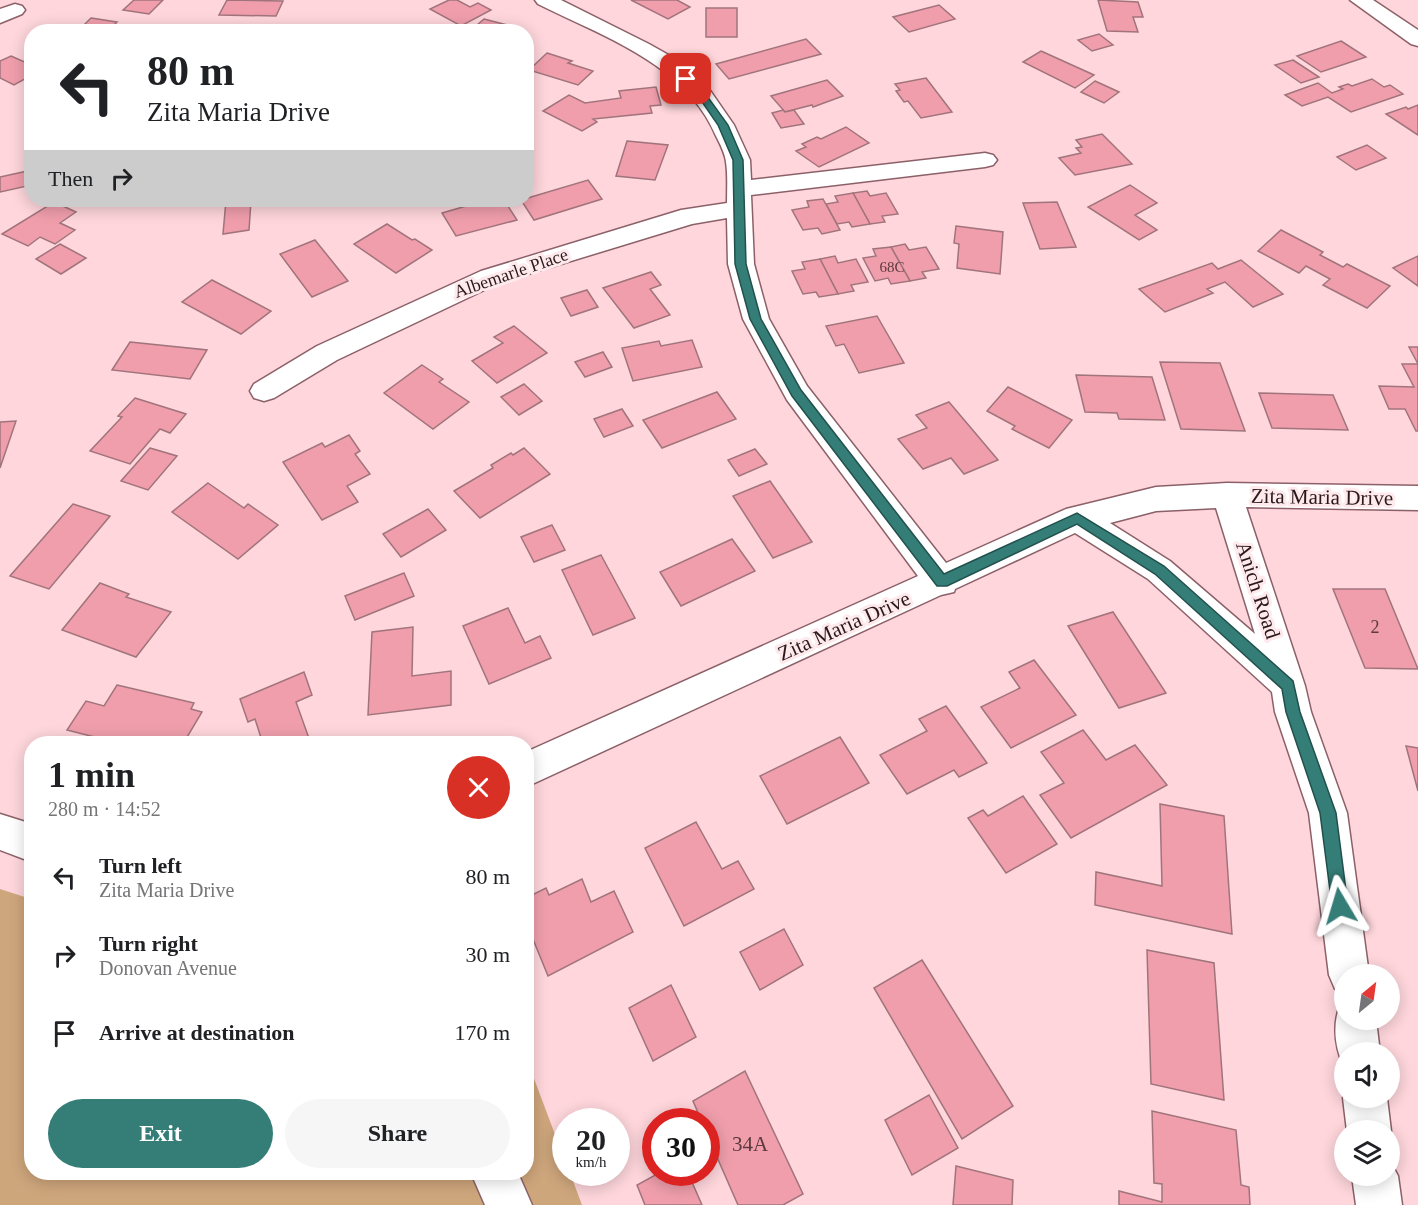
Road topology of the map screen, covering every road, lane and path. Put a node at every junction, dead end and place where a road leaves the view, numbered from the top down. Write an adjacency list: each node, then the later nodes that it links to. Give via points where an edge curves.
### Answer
1 (545, 0): 5 (street, via 642,48 673,67 699,91 723,125 738,160)
2 (1360, 0): 3 (street)
3 (1418, 40)
4 (985, 160): 5 (street, Albemarle Place)
5 (738, 199): 6 (street, Albemarle Place, via 490,277 327,353); 10 (street, via 741,264 756,319 797,393)
6 (264, 391)
7 (1227, 495): 8 (street, Zita Maria Drive); 9 (street, Zita Maria Drive, via 1156,499); 11 (street, Anich Road)
8 (1418, 498)
9 (1077, 518): 10 (street, Zita Maria Drive); 11 (street, Anich Road, via 1159,570)
10 (942, 582): 12 (street, Zita Maria Drive)
11 (1288, 686): 15 (street, Anich Road, via 1293,712 1328,813)
12 (534, 766)
13 (0, 832): 14 (street)
14 (24, 840)
15 (1348, 964)
16 (497, 1180): 18 (street)
17 (1376, 1186): 19 (street)
18 (508, 1205)
19 (1379, 1205)

